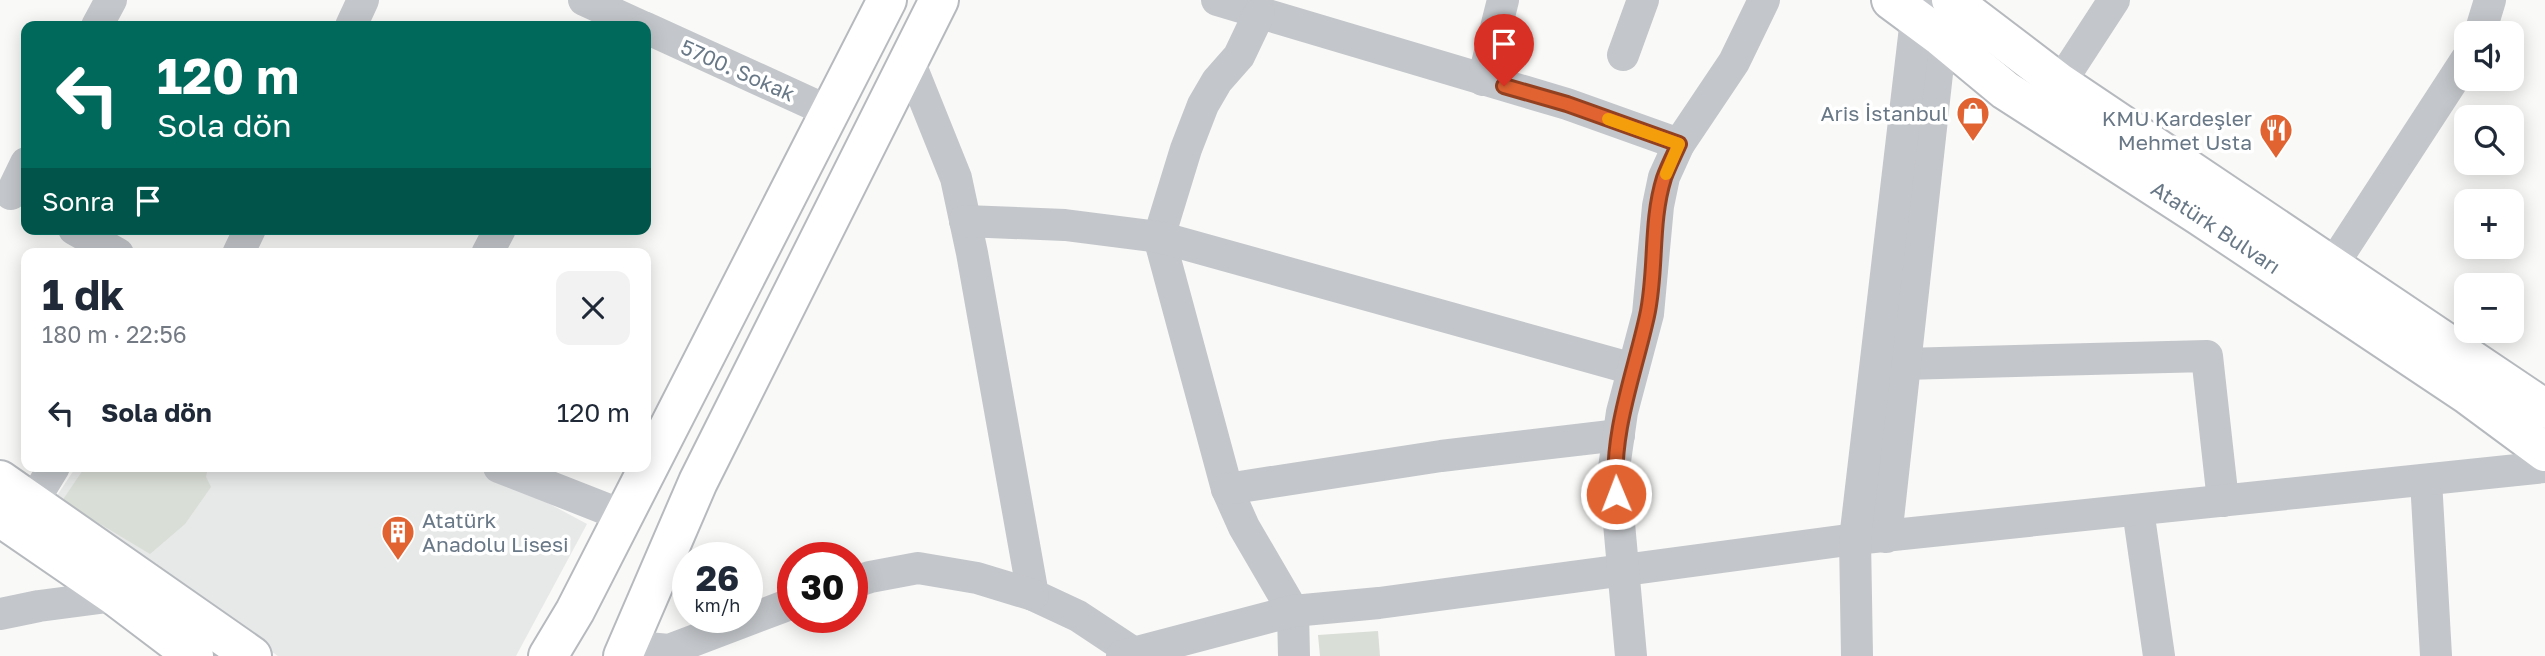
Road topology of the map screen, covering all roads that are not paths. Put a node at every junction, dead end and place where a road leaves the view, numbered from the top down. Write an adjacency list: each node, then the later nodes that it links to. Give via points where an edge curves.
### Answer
1 (111, 0): 16 (street)
2 (363, 0): 17 (street)
3 (584, 0): 15 (street, 5700. Sokak)
4 (887, 0): 25 (main road)
5 (939, 0): 21 (main road)
6 (1217, 0): 13 (street)
7 (1503, 0): 23 (street)
8 (1643, 0): 20 (street)
9 (1764, 0): 26 (street, via 1734,62)
10 (1952, 0): 14 (street); 24 (main road, Atatürk Bulvarı)
11 (2114, 0): 24 (street)
12 (2490, 0): 18 (street)
13 (1259, 14): 23 (street); 31 (street, via 1239,56 1203,105)
14 (1917, 14): 34 (street); 38 (main road, Atatürk Bulvarı, via 2005,90 2200,215); 52 (street)
15 (625, 19)
16 (100, 21)
17 (353, 21)
18 (2484, 21)
19 (651, 31): 25 (street, 5700. Sokak)
20 (1623, 55)
21 (909, 61): 29 (street, via 956,178); 60 (main road, via 698,482)
22 (2454, 78): 33 (street)
23 (1483, 80): 26 (street)
24 (2060, 83): 33 (main road, Atatürk Bulvarı)
25 (830, 112): 39 (main road)
26 (1679, 144): 35 (street, via 1664,177 1658,206 1648,313)
27 (21, 174): 28 (street)
28 (12, 194)
29 (965, 220): 31 (street, via 1065,225); 55 (street)
30 (85, 235): 32 (street)
31 (1159, 237): 35 (street); 46 (street)
32 (107, 248)
33 (2332, 266): 36 (main road, Atatürk Bulvarı)
34 (1903, 364): 47 (street, via 2207,356); 51 (street)
35 (1633, 369): 37 (street)
36 (2545, 409)
37 (1619, 435): 46 (street); 53 (street, via 1614,468)
38 (2545, 452)
39 (651, 463)
40 (2545, 467): 45 (street)
41 (50, 472): 48 (street)
42 (512, 472): 50 (street)
43 (646, 472): 50 (main road)
44 (0, 480): 48 (main road)
45 (2426, 480): 47 (street); 69 (street)
46 (1227, 489): 58 (street)
47 (2223, 501): 49 (street)
48 (16, 510): 56 (main road); 63 (main road)
49 (2138, 510): 51 (street); 68 (street)
50 (624, 516): 64 (main road)
51 (1886, 537): 52 (street)
52 (1855, 539): 53 (street); 67 (street)
53 (1623, 570): 58 (street); 66 (street)
54 (868, 578): 55 (street, via 918,568 977,578)
55 (1033, 595): 61 (street, via 1078,616)
56 (115, 596): 59 (street); 62 (main road)
57 (777, 609): 60 (street, via 669,650)
58 (1293, 611): 61 (street); 65 (street)
59 (0, 614)
60 (625, 651)
61 (1128, 654)
62 (194, 656)
63 (252, 656)
64 (548, 656)
65 (1294, 656)
66 (1631, 656)
67 (1857, 656)
68 (2160, 656)
69 (2436, 656)

